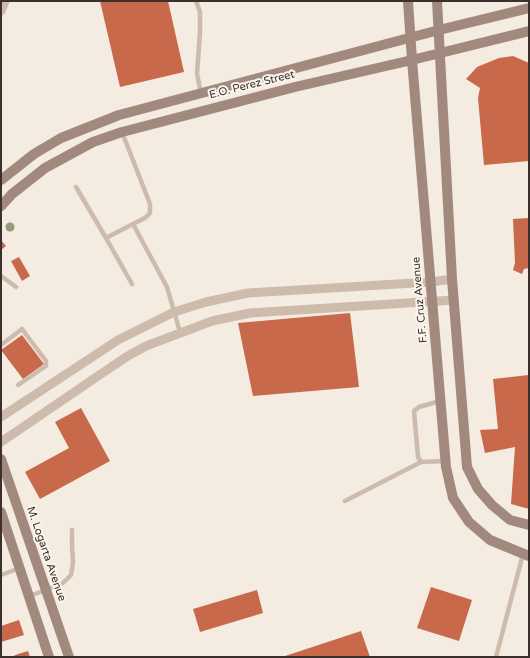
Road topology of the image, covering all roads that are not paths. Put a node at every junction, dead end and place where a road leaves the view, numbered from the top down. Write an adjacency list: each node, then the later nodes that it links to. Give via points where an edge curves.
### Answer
1 (4, 1): 6 (street)
2 (196, 1): 12 (lane, via 200,12 197,74)
3 (408, 1): 9 (main road, F.F. Cruz Avenue)
4 (438, 1): 7 (main road)
5 (529, 8): 7 (main road, E.O. Perez Street)
6 (1, 11)
7 (440, 30): 9 (main road, E.O. Perez Street); 10 (main road)
8 (529, 31): 10 (main road, E.O. Perez Street)
9 (411, 38): 11 (main road, F.F. Cruz Avenue); 12 (main road, E.O. Perez Street)
10 (441, 52): 11 (main road, E.O. Perez Street); 22 (main road)
11 (412, 60): 14 (main road, E.O. Perez Street, via 295,86); 23 (main road, F.F. Cruz Avenue)
12 (201, 93): 13 (main road, E.O. Perez Street)
13 (161, 103): 14 (main road); 16 (main road, E.O. Perez Street, via 119,115 61,138 34,154)
14 (166, 120): 15 (main road, E.O. Perez Street)
15 (122, 132): 18 (main road, E.O. Perez Street, via 93,142 45,168); 19 (lane, via 150,204 150,213)
16 (1, 180)
17 (76, 187): 20 (lane)
18 (1, 206)
19 (133, 224): 20 (lane); 28 (lane, via 166,287)
20 (106, 238): 24 (lane)
21 (1, 276): 25 (lane)
22 (452, 279): 23 (street); 26 (main road)
23 (431, 282): 27 (main road, F.F. Cruz Avenue); 28 (street, via 248,293)
24 (132, 284)
25 (16, 287)
26 (454, 300): 27 (street); 41 (main road, via 467,467 478,489 492,505 510,520)
27 (432, 302): 29 (street, via 250,313 212,321); 32 (main road, F.F. Cruz Avenue)
28 (174, 312): 29 (lane); 33 (street, via 118,340)
29 (180, 332): 34 (street, via 126,356)
30 (1, 345): 31 (lane, via 22,329 46,361 46,366)
31 (18, 385)
32 (440, 401): 36 (main road, F.F. Cruz Avenue); 37 (lane, via 414,411 418,456)
33 (1, 417)
34 (1, 442)
35 (1, 459): 38 (main road, M. Logarta Avenue)
36 (445, 461): 37 (lane); 43 (main road, F.F. Cruz Avenue, via 453,498 469,522 490,540)
37 (421, 462): 39 (lane)
38 (6, 487): 46 (main road, M. Logarta Avenue)
39 (345, 501)
40 (1, 512): 44 (main road)
41 (529, 525)
42 (72, 530): 46 (lane, via 71,575 63,583)
43 (526, 555): 50 (lane)
44 (20, 568): 45 (lane); 47 (main road)
45 (1, 575)
46 (46, 590): 47 (lane); 49 (main road, M. Logarta Avenue)
47 (30, 596): 48 (main road)
48 (49, 657)
49 (68, 657)
50 (496, 657)

